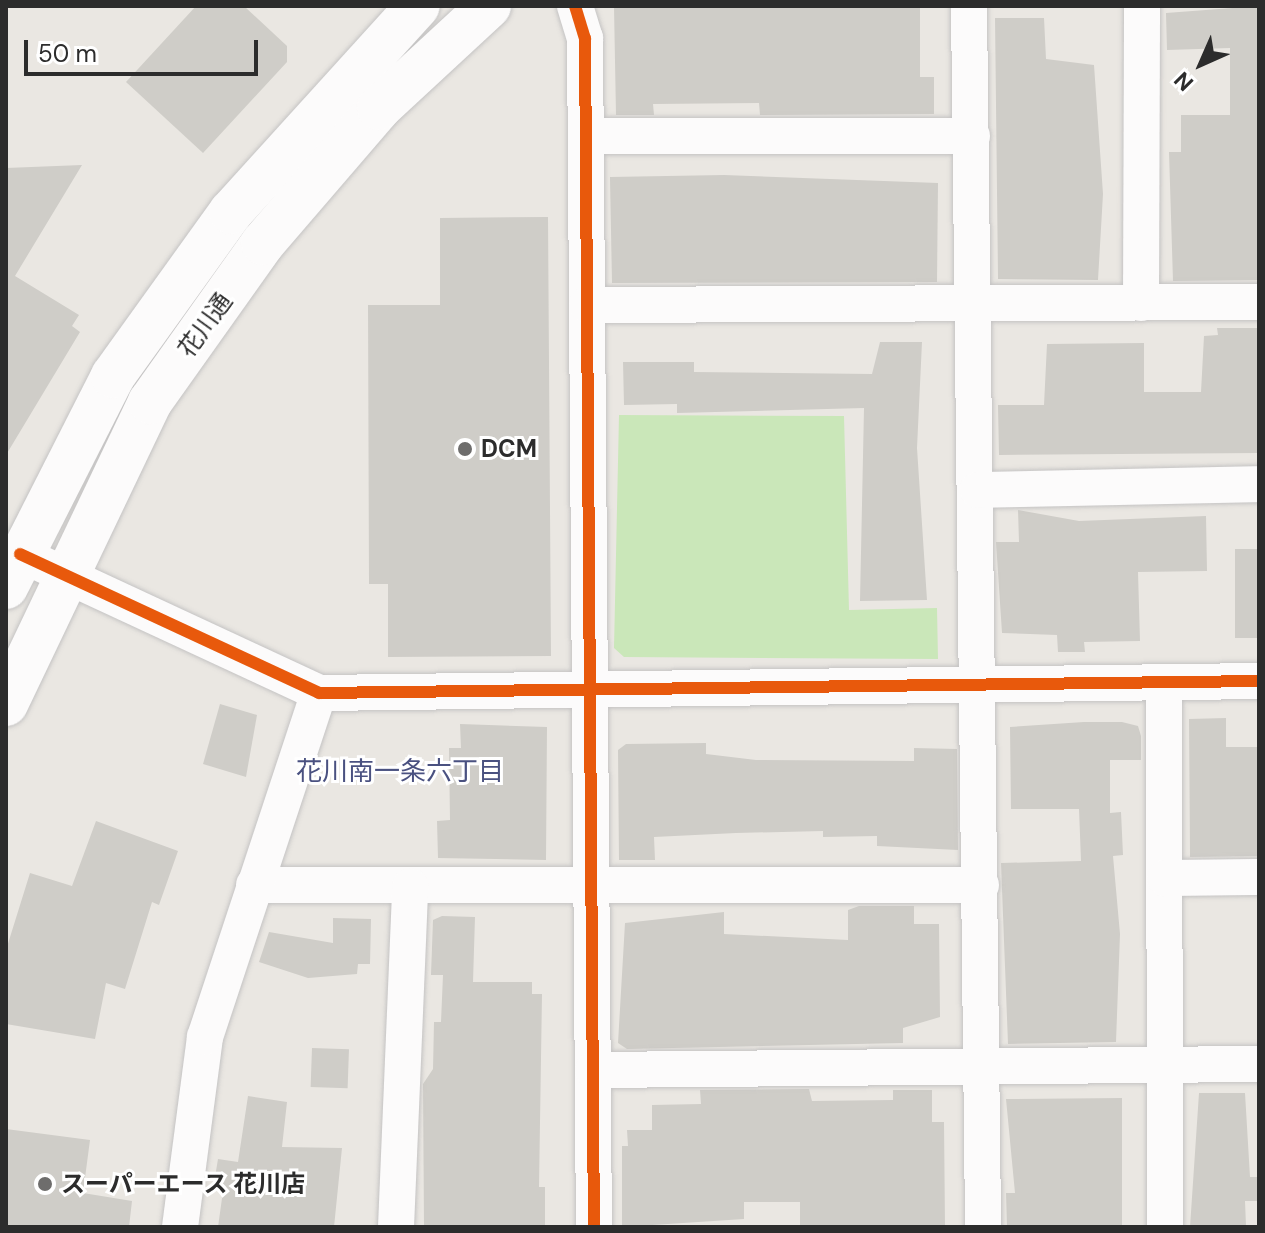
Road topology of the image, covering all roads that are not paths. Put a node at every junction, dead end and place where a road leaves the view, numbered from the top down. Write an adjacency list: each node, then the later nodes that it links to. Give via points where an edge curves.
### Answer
1 (489, 6): 6 (street, 花川通)
2 (575, 6): 7 (street, via 585,38)
3 (969, 6): 8 (street)
4 (1142, 6): 10 (street)
5 (391, 14): 6 (street); 15 (street, 花川通, via 231,212 113,376)
6 (422, 64): 16 (street, 花川通, via 263,243 150,402)
7 (586, 136): 8 (street); 11 (street)
8 (972, 136): 12 (street)
9 (1259, 302): 10 (street)
10 (1141, 303): 12 (street)
11 (587, 305): 12 (street); 20 (street)
12 (974, 305): 14 (street)
13 (1259, 484): 14 (street)
14 (978, 490): 19 (street)
15 (13, 570): 16 (street)
16 (61, 578): 21 (street); 22 (street, 花川通)
17 (1259, 681): 18 (street)
18 (1164, 682): 19 (street); 24 (street)
19 (981, 685): 20 (street); 27 (street)
20 (592, 689): 21 (street); 26 (street)
21 (319, 693): 25 (street)
22 (6, 704)
23 (1259, 877): 24 (street)
24 (1165, 878): 31 (street)
25 (254, 885): 28 (street); 33 (street, via 205,1037)
26 (592, 885): 27 (street); 28 (street); 32 (street)
27 (981, 885): 29 (street)
28 (410, 886): 34 (street)
29 (982, 1062): 31 (street); 32 (street); 36 (street)
30 (1259, 1064): 31 (street)
31 (1164, 1065): 37 (street)
32 (593, 1070): 35 (street)
33 (180, 1227)
34 (396, 1227)
35 (594, 1227)
36 (983, 1227)
37 (1165, 1227)

